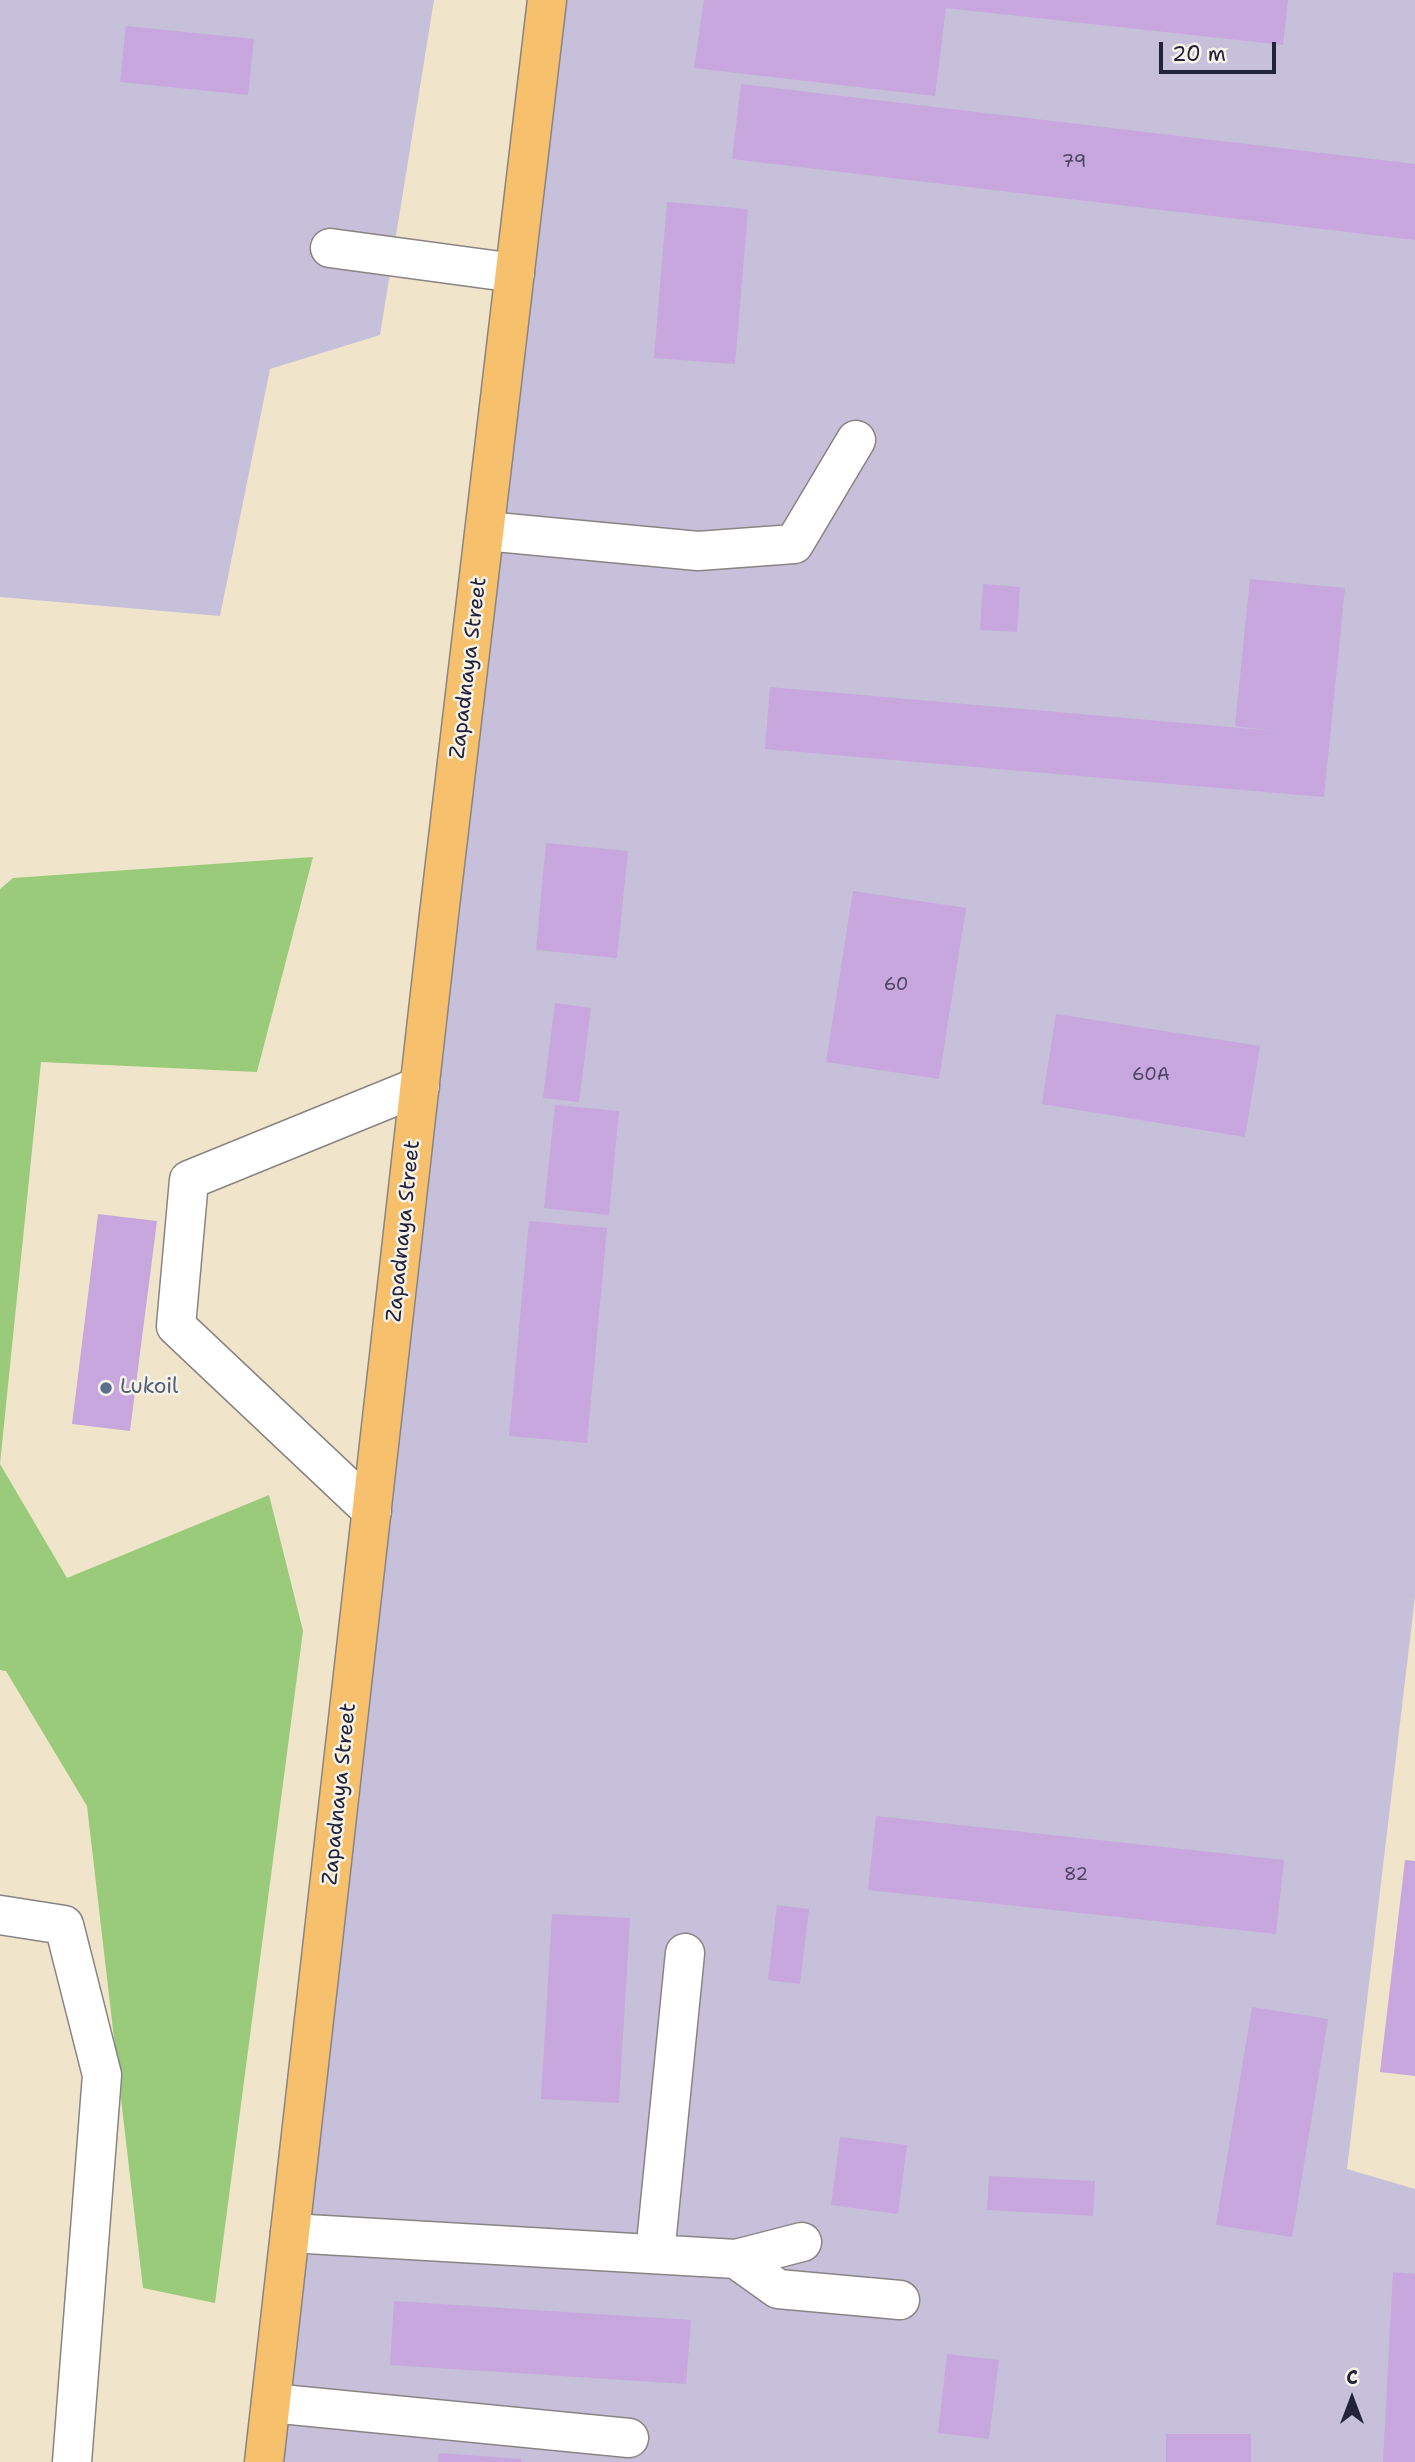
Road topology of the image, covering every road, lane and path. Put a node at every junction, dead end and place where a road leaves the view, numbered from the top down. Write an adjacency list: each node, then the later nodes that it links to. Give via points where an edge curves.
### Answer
1 (547, 0): 3 (main road, Zapadnaya Street)
2 (330, 248): 3 (lane)
3 (515, 273): 5 (main road, Zapadnaya Street)
4 (856, 440): 5 (lane, via 794,544 698,551)
5 (485, 530): 6 (main road, Zapadnaya Street)
6 (420, 1086): 7 (main road, Zapadnaya Street); 7 (lane, via 189,1180 176,1326)
7 (372, 1511): 10 (main road, Zapadnaya Street)
8 (0, 1915): 17 (lane, via 64,1925 102,2075)
9 (685, 1953): 12 (lane)
10 (290, 2233): 12 (lane); 15 (main road, Zapadnaya Street)
11 (802, 2242): 13 (lane)
12 (655, 2254): 13 (lane)
13 (736, 2259): 14 (lane, via 778,2289)
14 (900, 2300)
15 (271, 2403): 16 (lane); 18 (main road, Zapadnaya Street)
16 (629, 2438)
17 (72, 2462)
18 (264, 2462)

